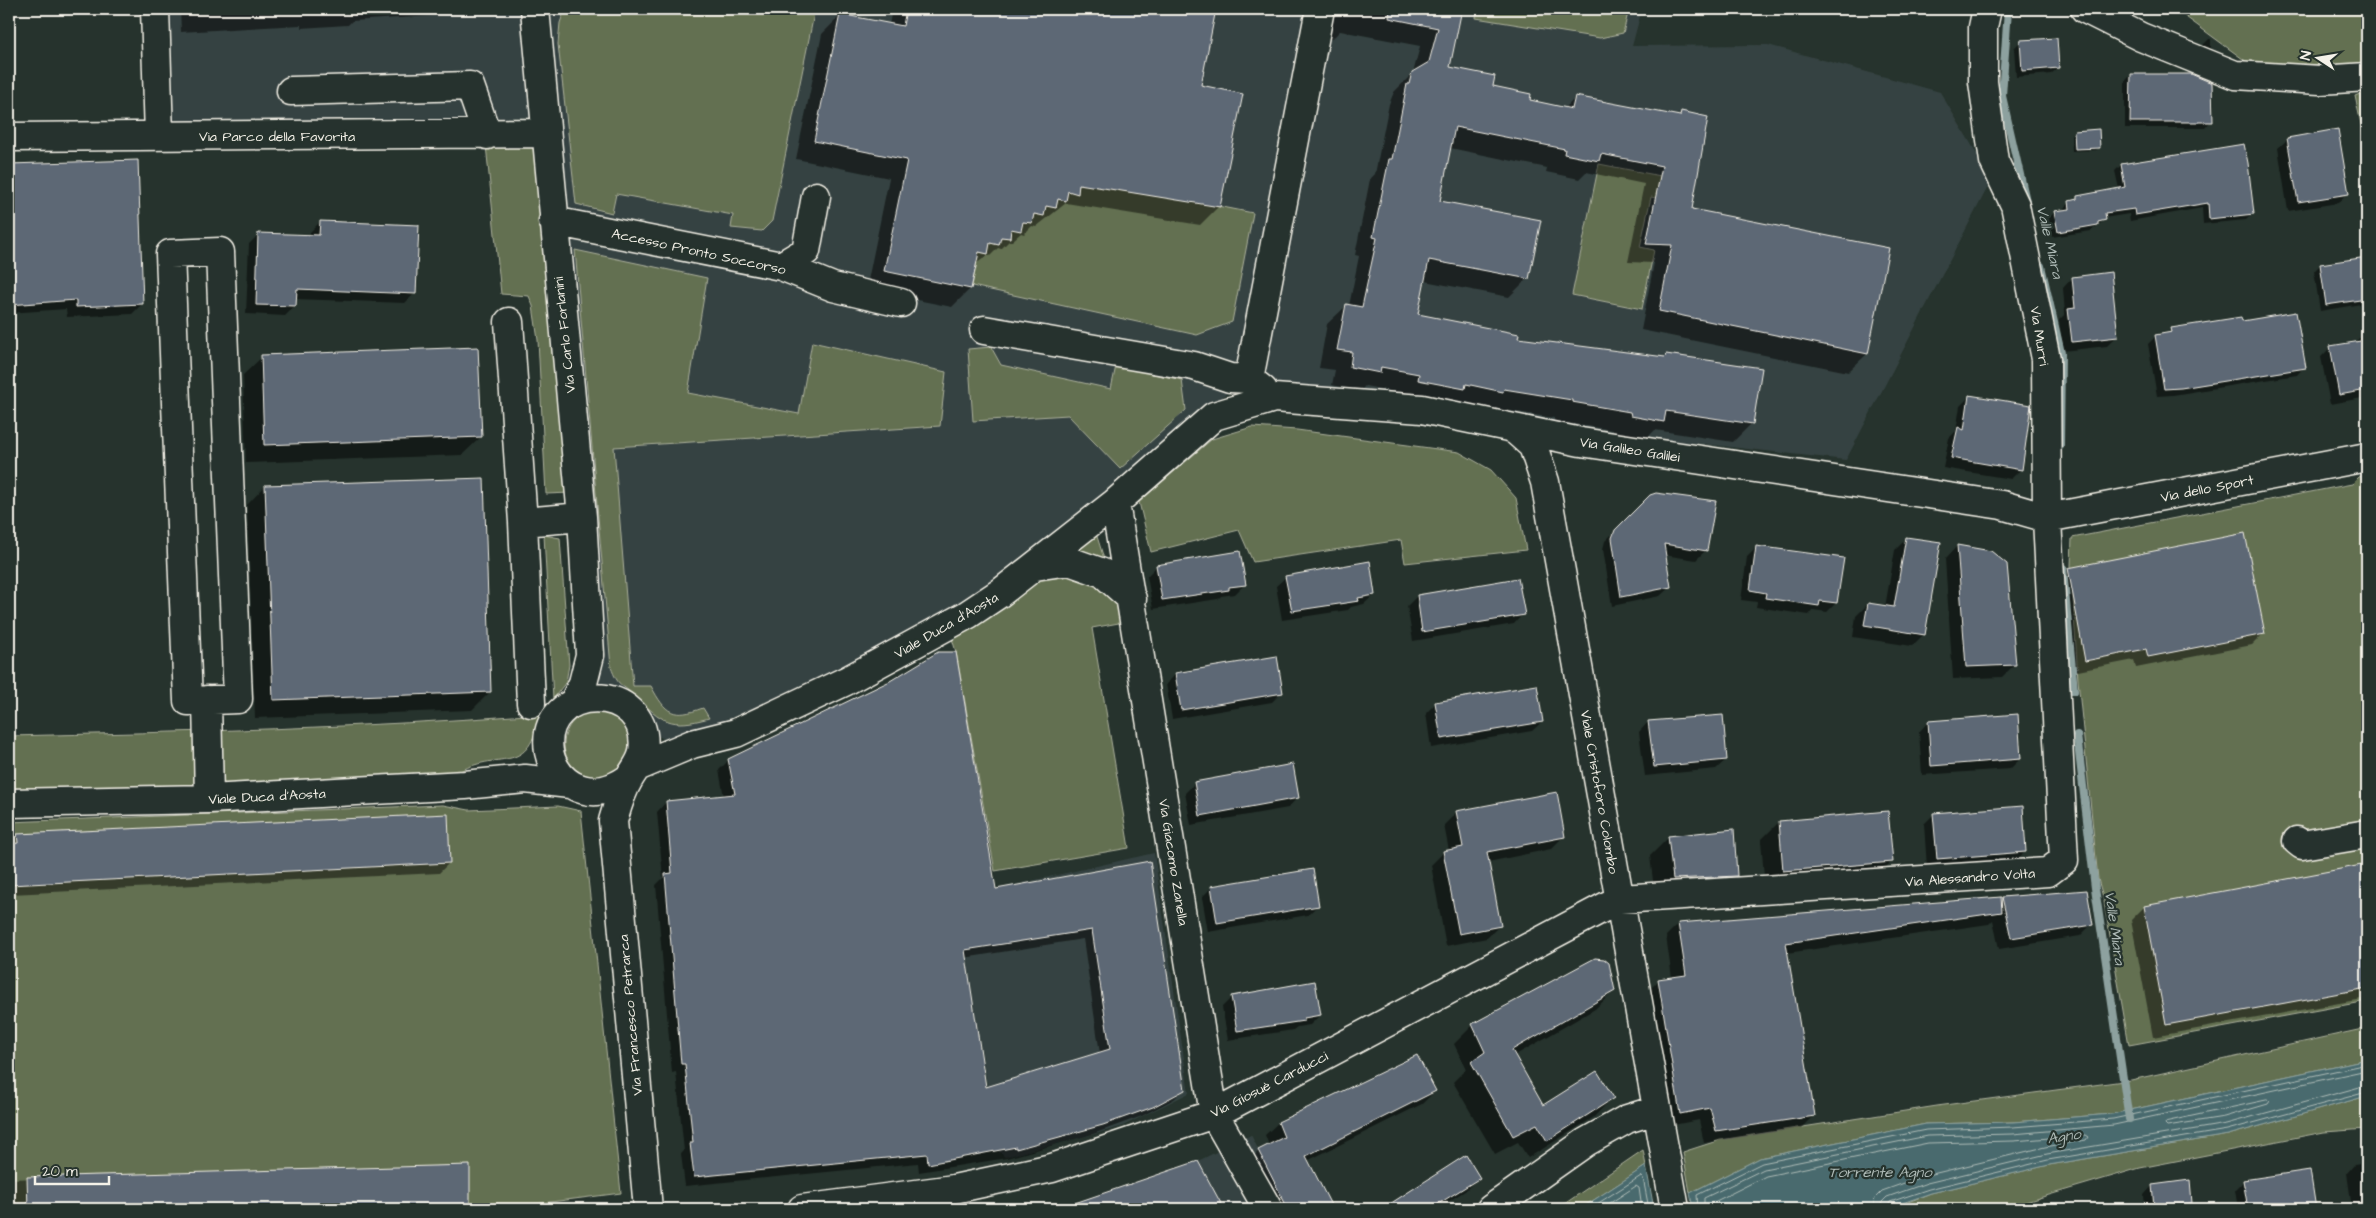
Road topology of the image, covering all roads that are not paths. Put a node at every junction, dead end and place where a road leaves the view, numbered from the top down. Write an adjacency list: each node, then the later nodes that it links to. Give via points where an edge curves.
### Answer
1 (155, 9): 10 (street)
2 (535, 9): 8 (street, Via Carlo Forlanini)
3 (1320, 9): 18 (street)
4 (1987, 9): 25 (street, Via Murri, via 1983,27 1983,82 1994,161 2015,205 2046,358)
5 (2085, 9): 6 (street, via 2141,37 2235,75 2320,80)
6 (2367, 77)
7 (291, 91): 9 (street, via 470,86)
8 (545, 133): 9 (street, Via Parco della Favorita); 13 (street, Via Carlo Forlanini)
9 (487, 135): 10 (street, Via Parco della Favorita)
10 (160, 136): 11 (street, Via Parco della Favorita)
11 (9, 137)
12 (816, 196): 14 (street, via 806,251)
13 (553, 221): 14 (street, Accesso Pronto Soccorso); 24 (street, Via Carlo Forlanini)
14 (781, 266): 15 (street, Accesso Pronto Soccorso, via 833,287)
15 (901, 303)
16 (509, 322): 26 (street)
17 (984, 330): 18 (street, via 1194,366 1230,378)
18 (1249, 379): 19 (street)
19 (1274, 398): 20 (street, Via Galileo Galilei); 21 (street, Via Galileo Galilei, via 1422,409)
20 (1214, 416): 23 (street, Viale Duca d'Aosta)
21 (1514, 430): 25 (street, Via Galileo Galilei, via 2002,505); 45 (street, Viale Cristoforo Colombo, via 1533,446 1545,482)
22 (2367, 457): 25 (street, Via dello Sport)
23 (1115, 503): 27 (street, Viale Duca d'Aosta); 28 (street, Via Giacomo Zanella)
24 (582, 517): 26 (street); 29 (street, Via Carlo Forlanini)
25 (2047, 518): 45 (street, Via Alessandro Volta, via 2064,860 2048,872)
26 (524, 522): 33 (street)
27 (1035, 566): 28 (street, via 1069,562 1103,573); 35 (street, Viale Duca d'Aosta, via 967,615 846,681 736,733)
28 (1132, 599): 47 (street, Via Giacomo Zanella)
29 (590, 661): 30 (street); 32 (street)
30 (608, 699): 32 (street, via 597,697); 34 (street, via 631,712)
31 (207, 700): 31 (street, via 238,699 220,252 170,254 188,701); 40 (street)
32 (574, 702): 36 (street, via 555,721)
33 (531, 703)
34 (639, 724): 35 (street); 37 (street, via 643,753)
35 (692, 744): 37 (street, Viale Duca d'Aosta)
36 (549, 746): 38 (street); 39 (street, via 555,768)
37 (633, 773): 39 (street, via 617,787 604,791); 42 (street, via 618,802)
38 (525, 779): 39 (street, Viale Duca d'Aosta); 40 (street, Viale Duca d'Aosta)
39 (580, 788): 42 (street)
40 (209, 799): 41 (street, Viale Duca d'Aosta)
41 (9, 803)
42 (613, 821): 48 (street, Via Francesco Petrarca)
43 (2367, 834): 44 (street, via 2302,844)
44 (2296, 841)
45 (1620, 899): 46 (street, Viale Cristoforo Colombo); 47 (street, Via Giosuè Carducci)
46 (1656, 1110): 51 (street, via 1627,1119 1586,1142); 52 (street, Viale Cristoforo Colombo)
47 (1214, 1114): 49 (street, Via Giosuè Carducci, via 1052,1168 954,1189); 50 (street, Via Giacomo Zanella)
48 (648, 1209)
49 (802, 1209)
50 (1268, 1209)
51 (1491, 1209)
52 (1675, 1209)

